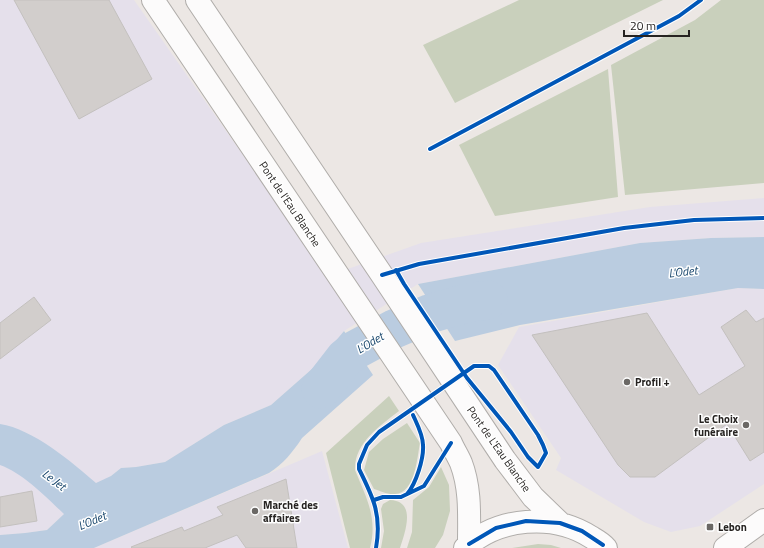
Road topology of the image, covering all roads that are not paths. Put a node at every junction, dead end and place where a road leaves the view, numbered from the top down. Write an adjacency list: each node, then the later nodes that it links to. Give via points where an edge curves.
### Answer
1 (153, 0): 5 (main road, Pont de l'Eau Blanche, via 441,428 461,463 468,493)
2 (197, 0): 4 (main road, Pont de L'Eau Blanche, via 505,460 533,497)
3 (764, 520): 7 (main road)
4 (560, 523): 5 (main road, via 526,521 496,528); 6 (main road, via 582,531)
5 (467, 546)
6 (608, 547)
7 (723, 547)

